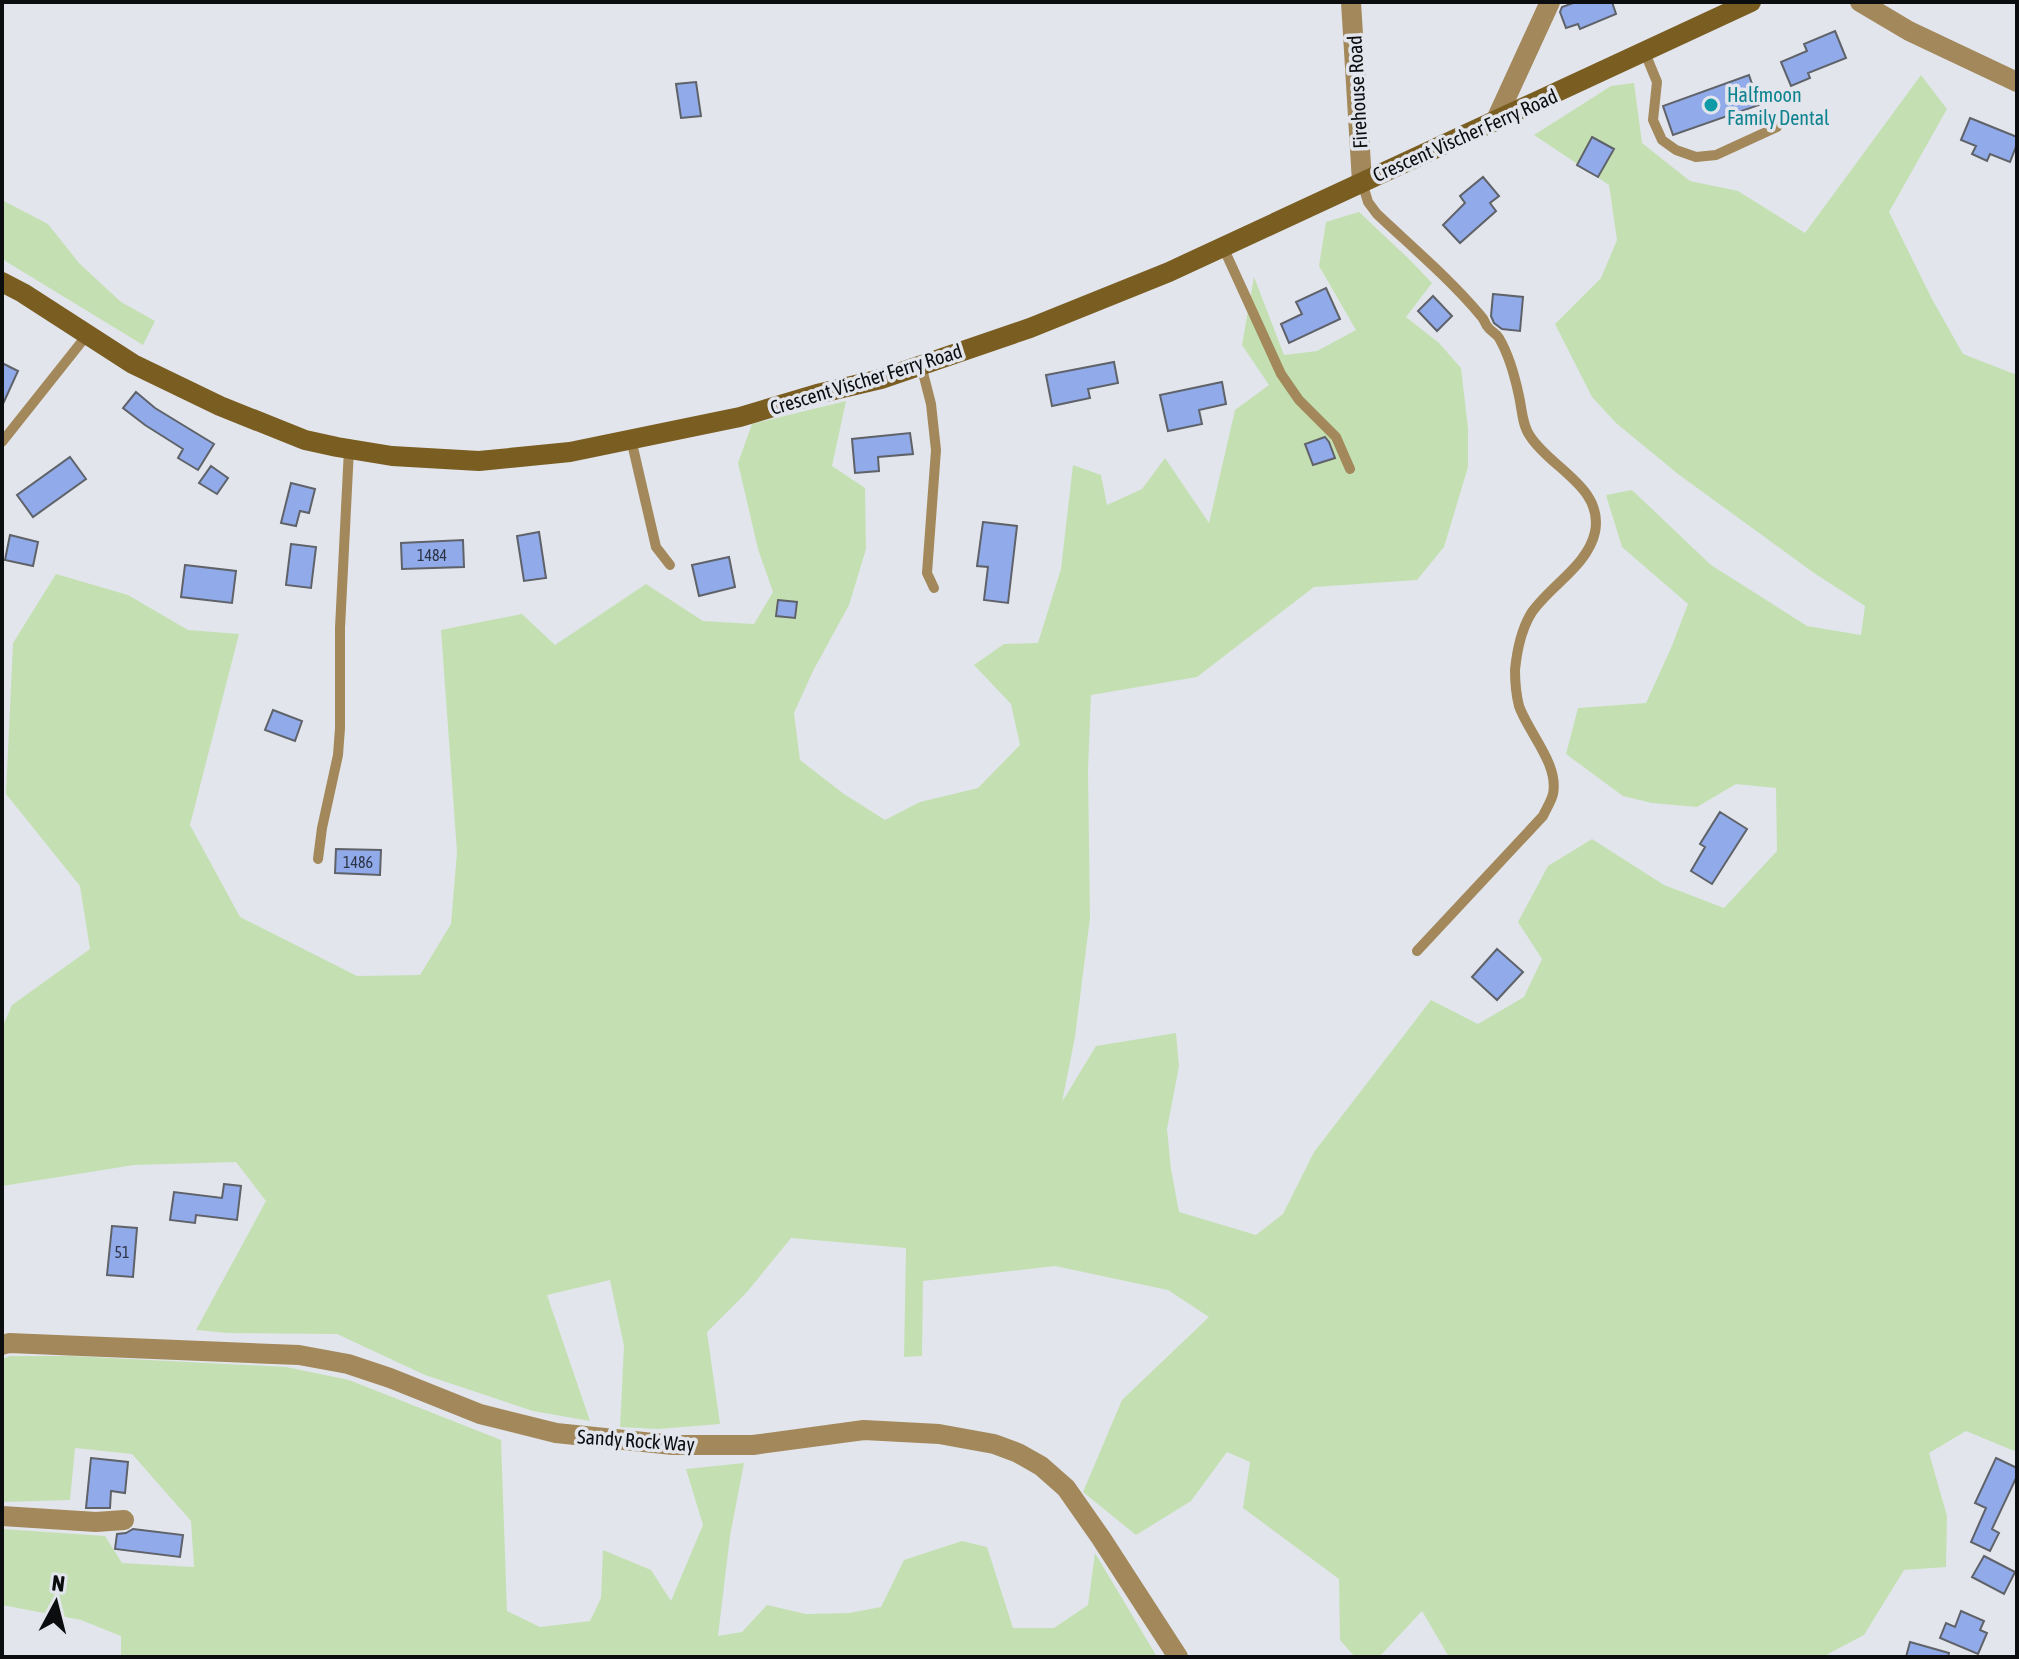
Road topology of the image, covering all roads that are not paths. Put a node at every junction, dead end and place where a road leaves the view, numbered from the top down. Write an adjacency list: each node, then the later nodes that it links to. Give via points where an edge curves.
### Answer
1 (1351, 2): 9 (street, Firehouse Road)
2 (1550, 2): 7 (street)
3 (1751, 2): 5 (main road, Crescent Vischer Ferry Road)
4 (1860, 2): 6 (street)
5 (1645, 53): 7 (main road, Crescent Vischer Ferry Road); 8 (lane, via 1657,82 1653,120 1662,140 1676,150 1696,157 1716,155)
6 (2017, 82)
7 (1495, 122): 9 (main road, Crescent Vischer Ferry Road)
8 (1777, 127)
9 (1362, 182): 10 (main road, Crescent Vischer Ferry Road); 21 (lane, via 1377,214 1498,336 1528,435 1577,483 1595,513 1590,545 1533,612 1518,651 1519,706 1550,763 1552,796 1543,816)
10 (1223, 247): 13 (main road, Crescent Vischer Ferry Road, via 1044,322); 17 (lane, via 1281,374 1336,437)
11 (2, 282): 12 (main road, Crescent Vischer Ferry Road)
12 (87, 335): 15 (lane); 16 (main road, Crescent Vischer Ferry Road, via 220,406 305,440)
13 (921, 365): 14 (main road, Crescent Vischer Ferry Road, via 740,417); 19 (lane, via 936,450 927,573)
14 (631, 439): 16 (main road, Crescent Vischer Ferry Road, via 570,452 479,461); 18 (lane, via 656,547)
15 (2, 442)
16 (349, 449): 20 (lane, via 338,755)
17 (1350, 469)
18 (670, 565)
19 (934, 588)
20 (318, 859)
21 (1417, 951)
22 (2, 1345): 25 (street, Sandy Rock Way, via 299,1355 348,1364 480,1414 556,1433 673,1445 753,1445 864,1430 939,1434 994,1444 1041,1466 1066,1488)
23 (2, 1516): 24 (street)
24 (124, 1520)
25 (1178, 1657)

